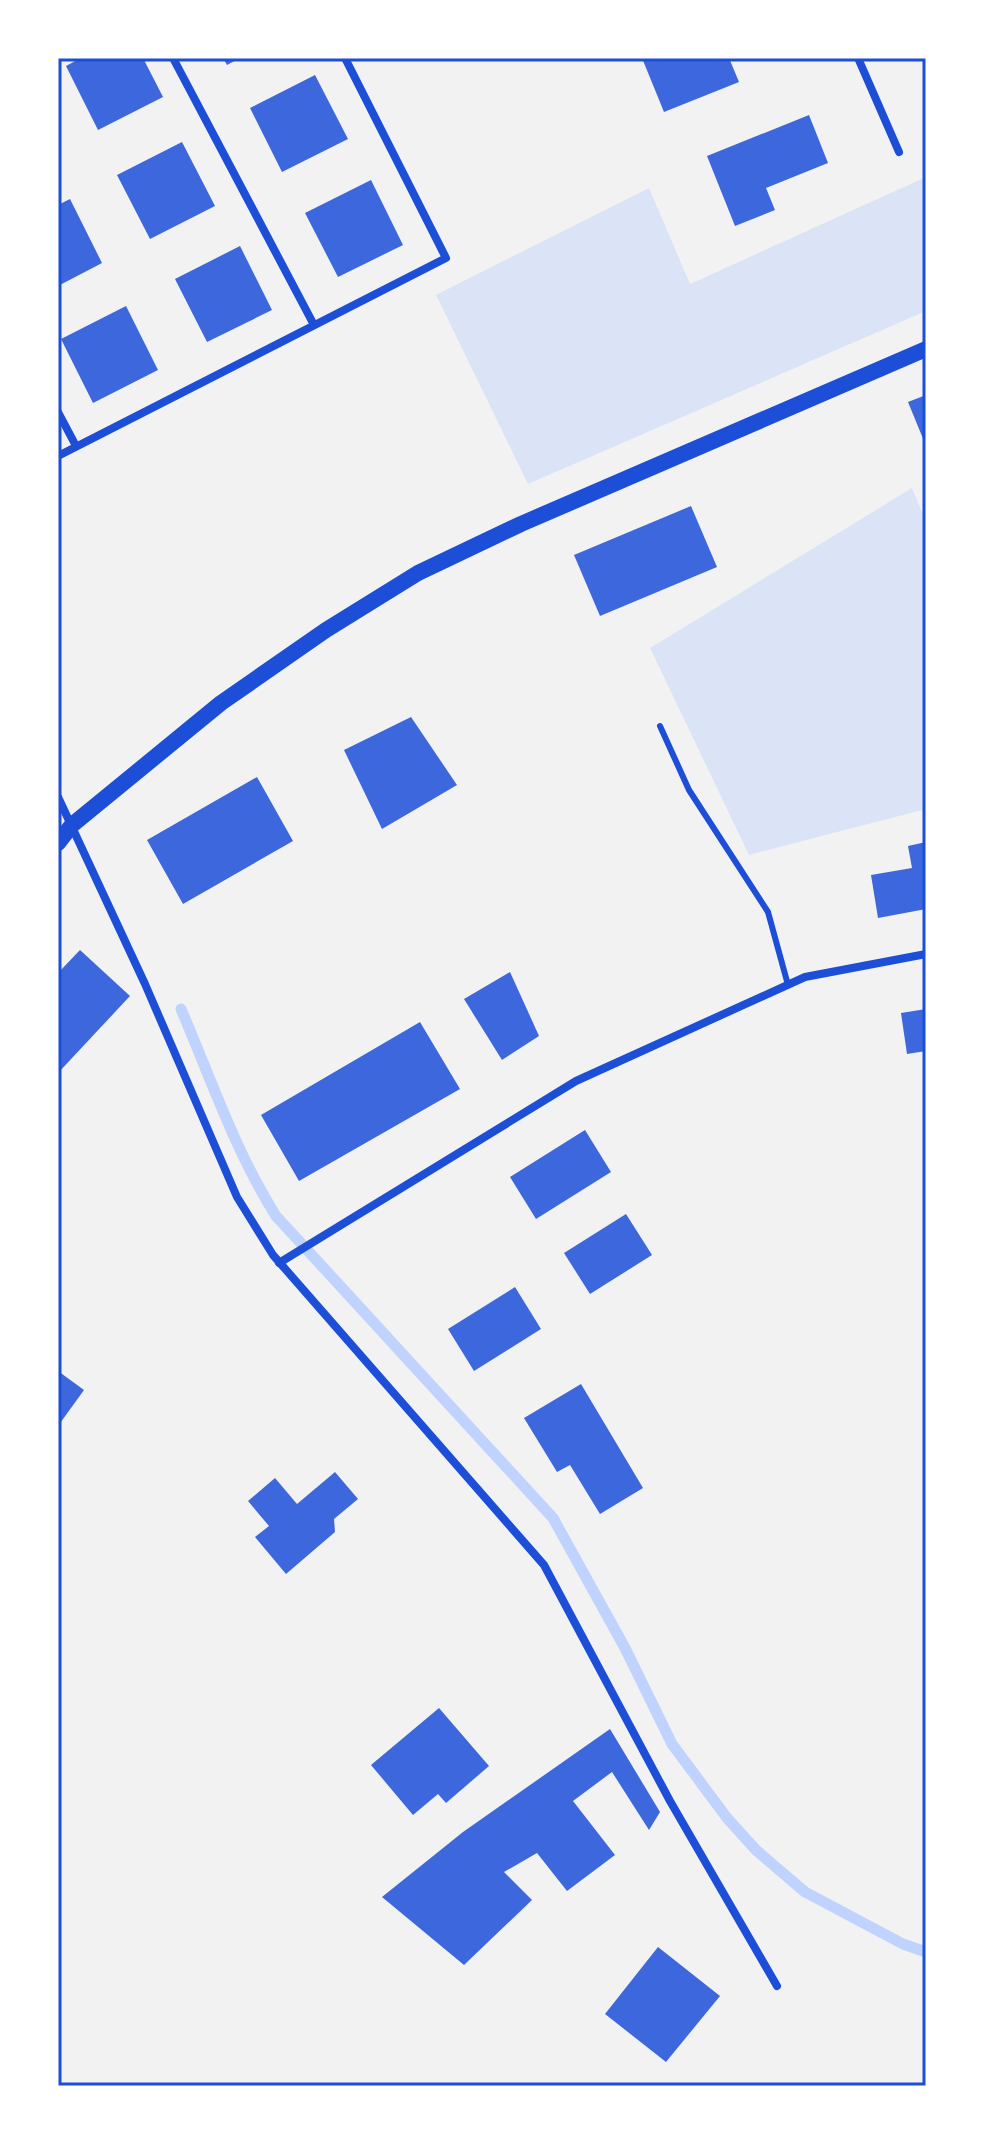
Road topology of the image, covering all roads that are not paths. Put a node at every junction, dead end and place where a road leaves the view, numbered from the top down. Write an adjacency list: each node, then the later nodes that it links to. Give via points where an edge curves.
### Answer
1 (173, 58): 5 (street)
2 (345, 58): 5 (street, via 446,258)
3 (858, 58): 4 (street)
4 (899, 152)
5 (314, 325): 8 (street)
6 (926, 349): 12 (main road, via 418,573 221,703)
7 (58, 412): 8 (street)
8 (76, 446): 9 (street)
9 (58, 456)
10 (660, 726): 15 (lane, via 689,790 768,912)
11 (58, 797): 12 (street)
12 (72, 825): 13 (main road); 16 (street, via 237,1197)
13 (58, 843)
14 (926, 954): 15 (street, via 805,977)
15 (788, 985): 16 (street, via 576,1081)
16 (279, 1263): 17 (street, via 544,1565 670,1801)
17 (777, 1986)

